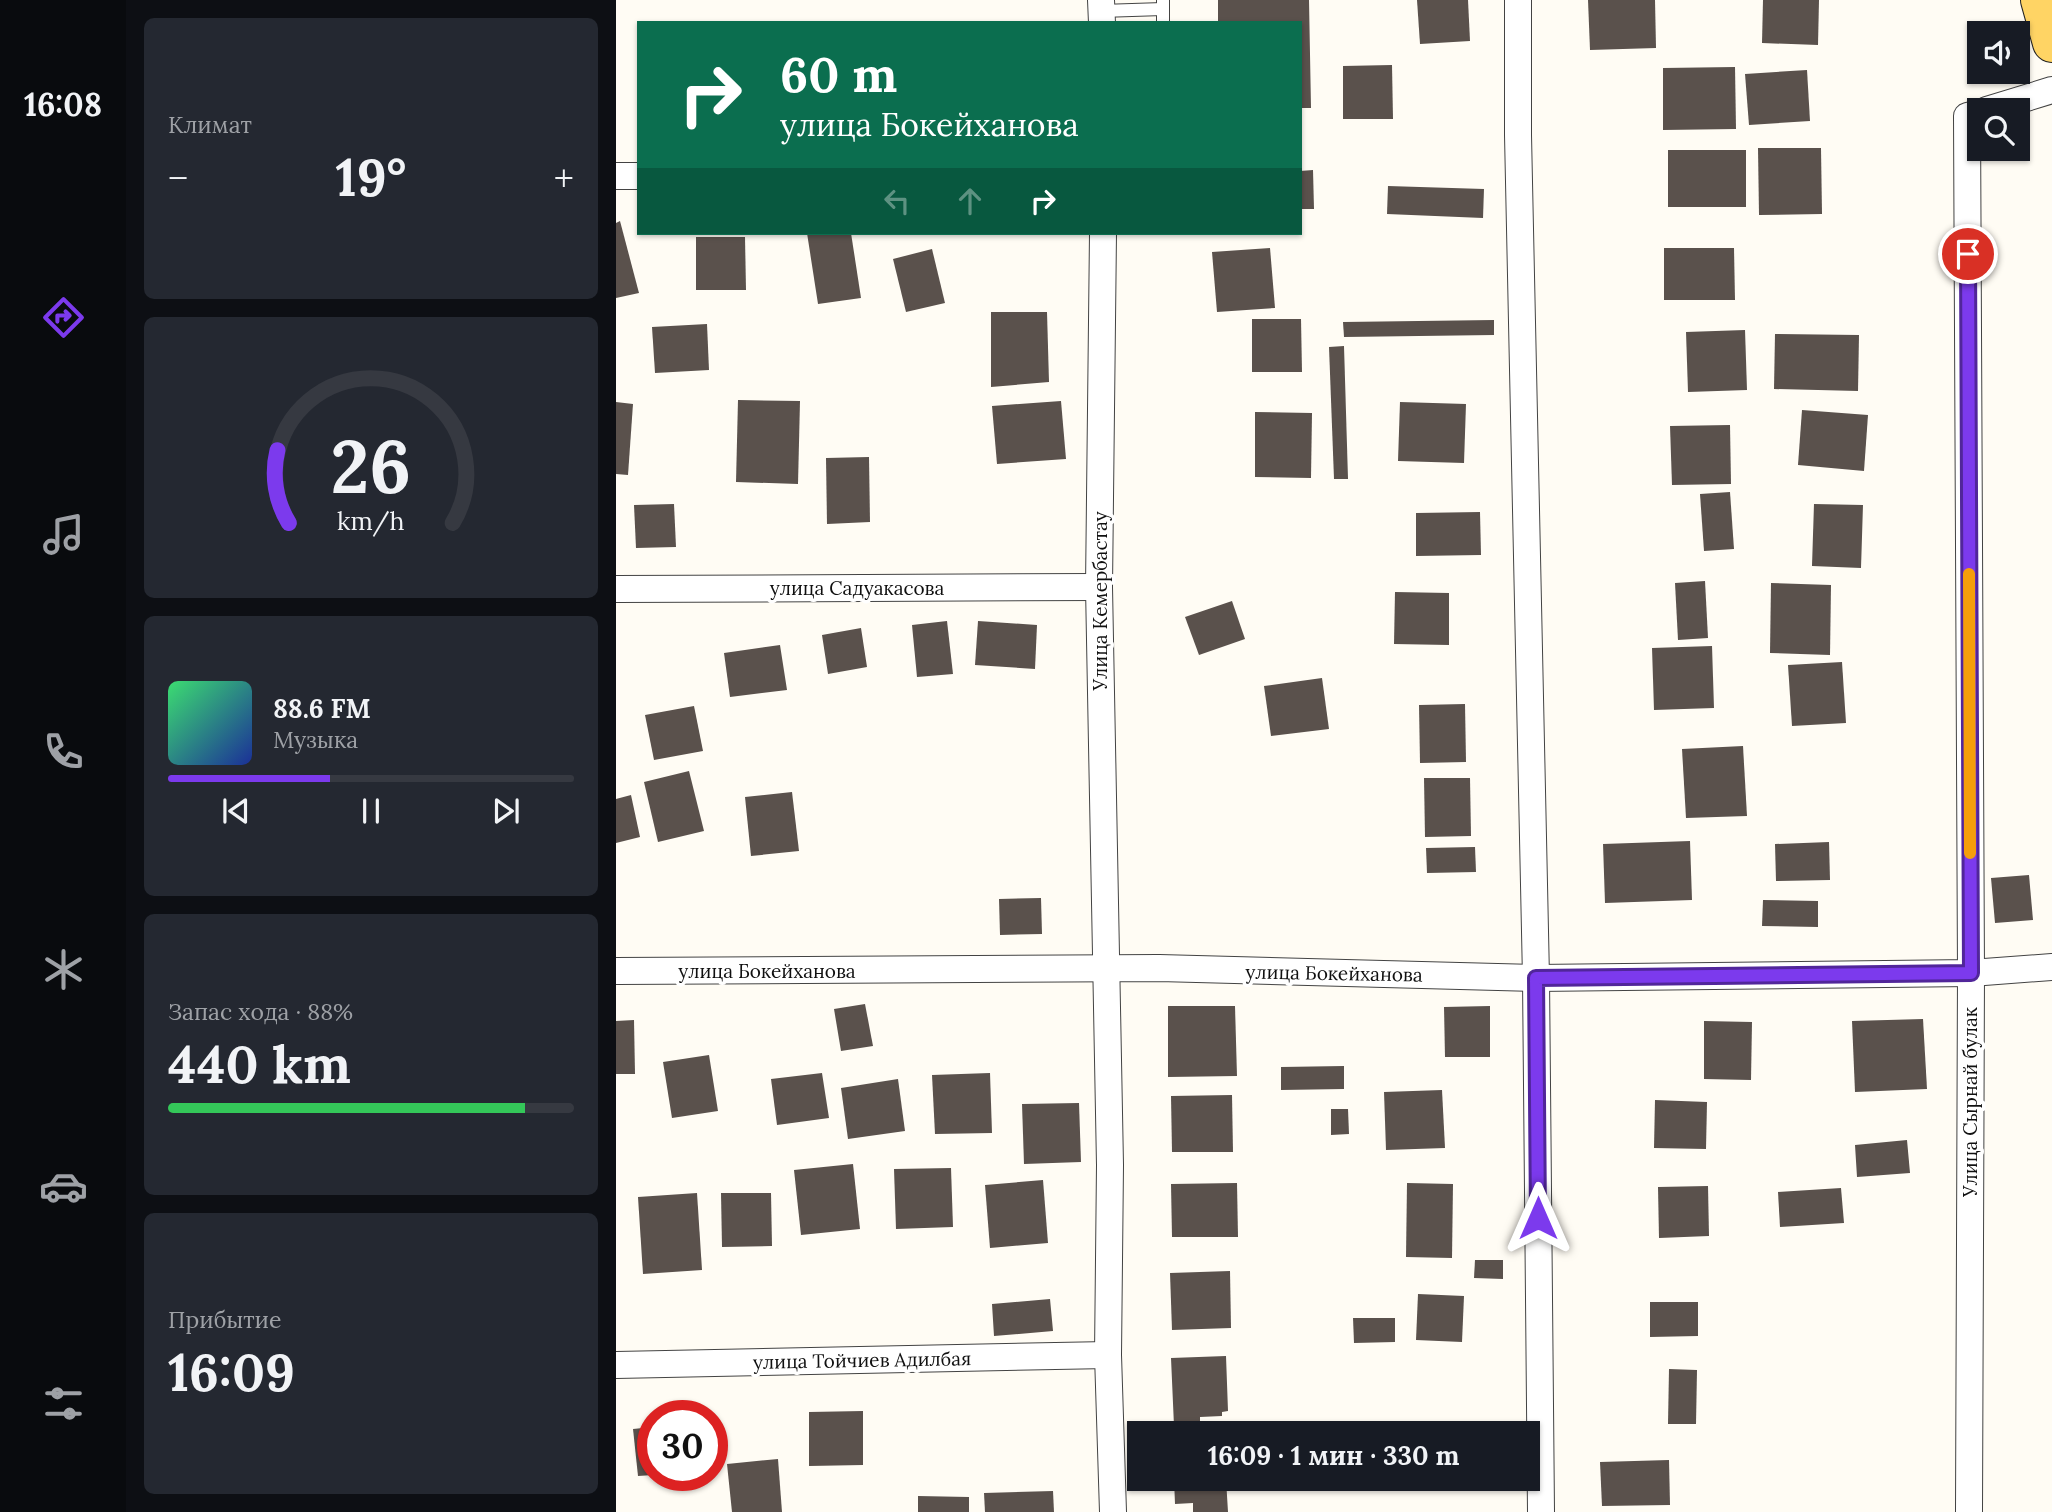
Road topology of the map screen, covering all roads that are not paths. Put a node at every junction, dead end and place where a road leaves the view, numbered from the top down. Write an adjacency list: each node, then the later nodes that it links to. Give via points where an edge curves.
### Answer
1 (1518, 0): 18 (street)
2 (2040, 0): 5 (main road)
3 (1163, 5): 4 (lane)
4 (1101, 11)
5 (2052, 43)
6 (2052, 90): 7 (street)
7 (2026, 98)
8 (1967, 161): 17 (street, Улица Сырнай булак)
9 (616, 176): 10 (street)
10 (637, 176)
11 (1103, 235): 12 (street, Улица Кемербастау)
12 (1099, 587): 13 (street, улица Садуакасова); 15 (street, Улица Кемербастау)
13 (616, 589)
14 (2052, 967): 17 (street, улица Бокейханова)
15 (1106, 970): 16 (street, улица Бокейханова); 18 (street, улица Бокейханова); 19 (street, Улица Кемербастау)
16 (616, 971)
17 (1971, 973): 18 (street, улица Бокейханова); 23 (street, Улица Сырнай булак)
18 (1536, 978): 22 (street)
19 (1108, 1355): 20 (street, улица Тойчиев Адилбая); 21 (street, Улица Кемербастау)
20 (616, 1365)
21 (1113, 1512)
22 (1541, 1512)
23 (1969, 1512)

